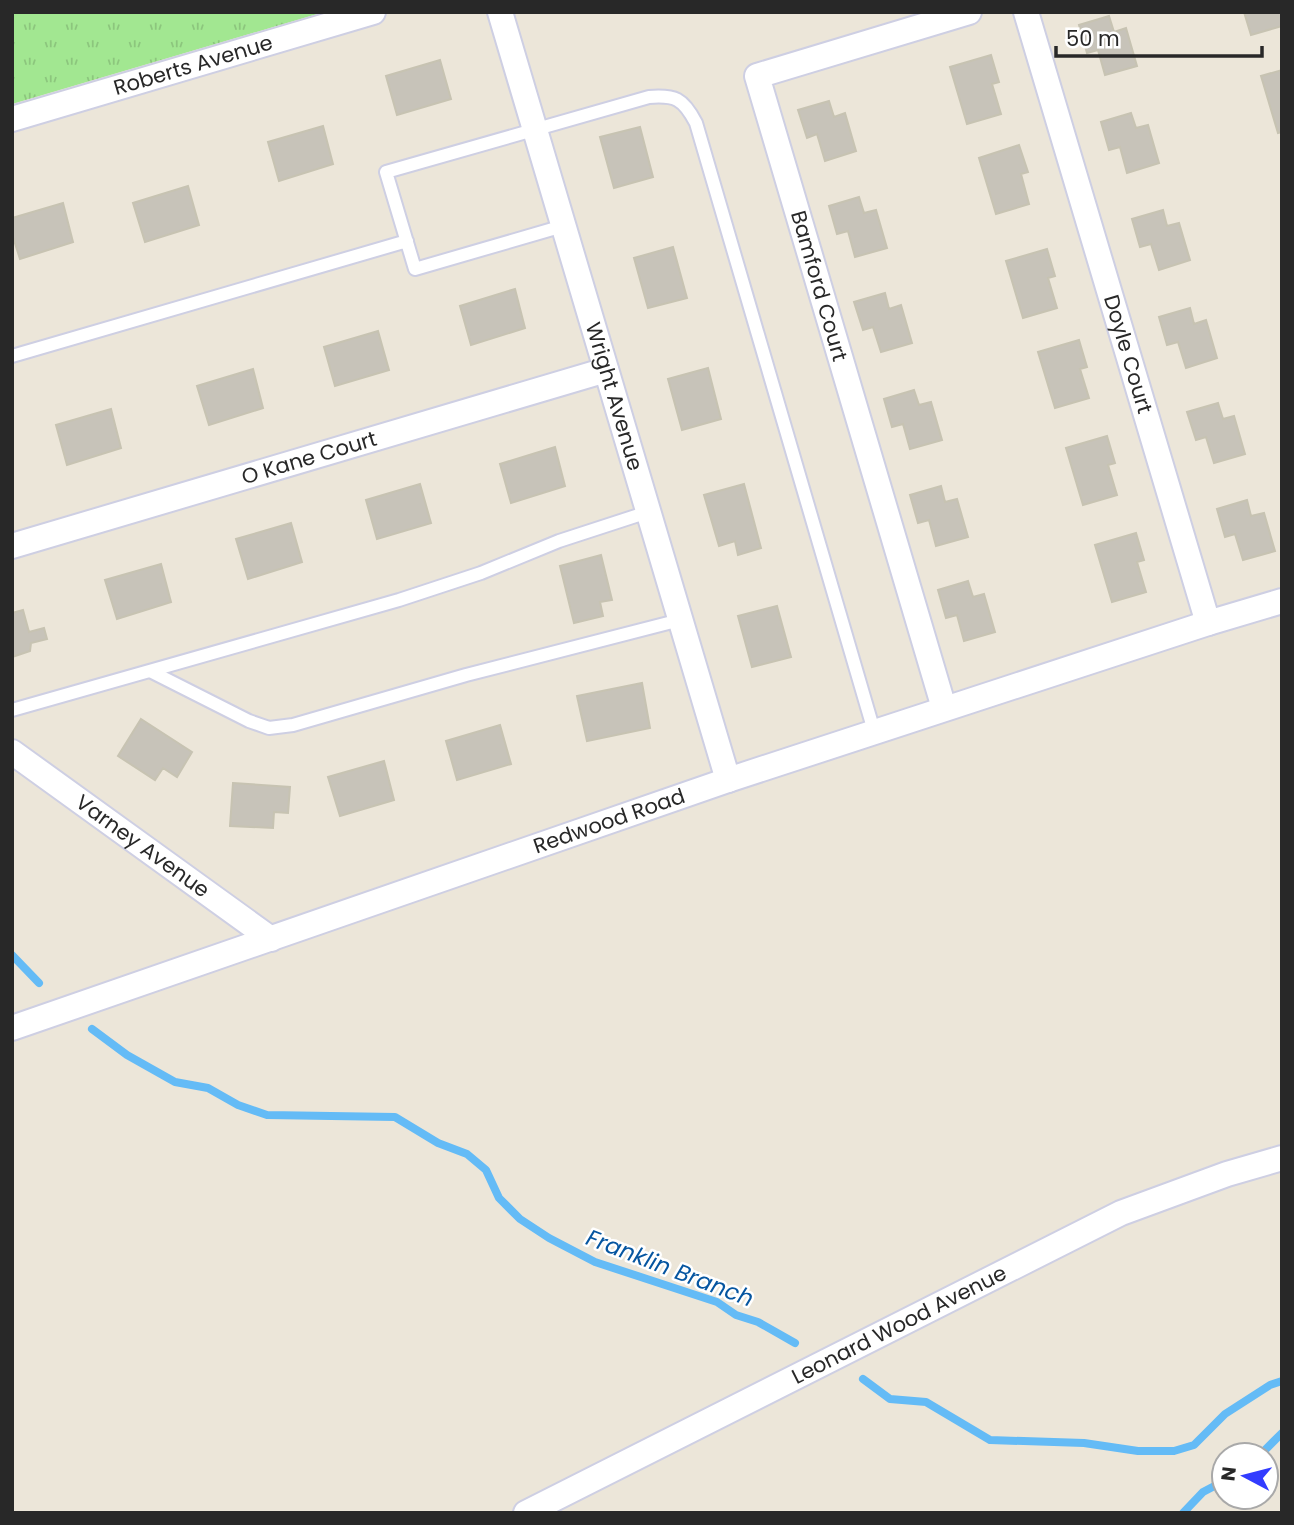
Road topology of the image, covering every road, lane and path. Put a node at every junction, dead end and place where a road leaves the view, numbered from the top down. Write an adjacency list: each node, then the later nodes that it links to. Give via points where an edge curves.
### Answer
1 (373, 12): 5 (street, Roberts Avenue)
2 (500, 12): 6 (street, Wright Avenue)
3 (969, 12): 17 (street, Bamford Court, via 757,76)
4 (1026, 12): 15 (street, Doyle Court)
5 (12, 119)
6 (534, 129): 7 (street, Wright Avenue); 8 (lane, via 386,172); 19 (lane, via 649,97 670,96 687,106)
7 (563, 226): 8 (lane, via 415,269); 10 (street, Wright Avenue)
8 (407, 241): 9 (lane)
9 (12, 356)
10 (606, 370): 11 (street, Wright Avenue); 12 (street, O Kane Court)
11 (648, 512): 14 (street, Wright Avenue); 16 (lane, via 399,600)
12 (12, 546)
13 (1282, 601): 15 (street)
14 (680, 620): 16 (lane, via 269,728); 21 (street, Wright Avenue)
15 (1208, 623): 17 (street, Redwood Road)
16 (150, 671): 18 (lane)
17 (944, 708): 19 (street, Redwood Road)
18 (12, 710)
19 (874, 731): 21 (street, Redwood Road)
20 (12, 752): 22 (street, Varney Avenue)
21 (728, 780): 22 (street, Redwood Road)
22 (271, 939): 23 (street, Redwood Road)
23 (12, 1028)
24 (1282, 1158): 25 (street, Leonard Wood Avenue, via 1121,1213)
25 (526, 1513)

